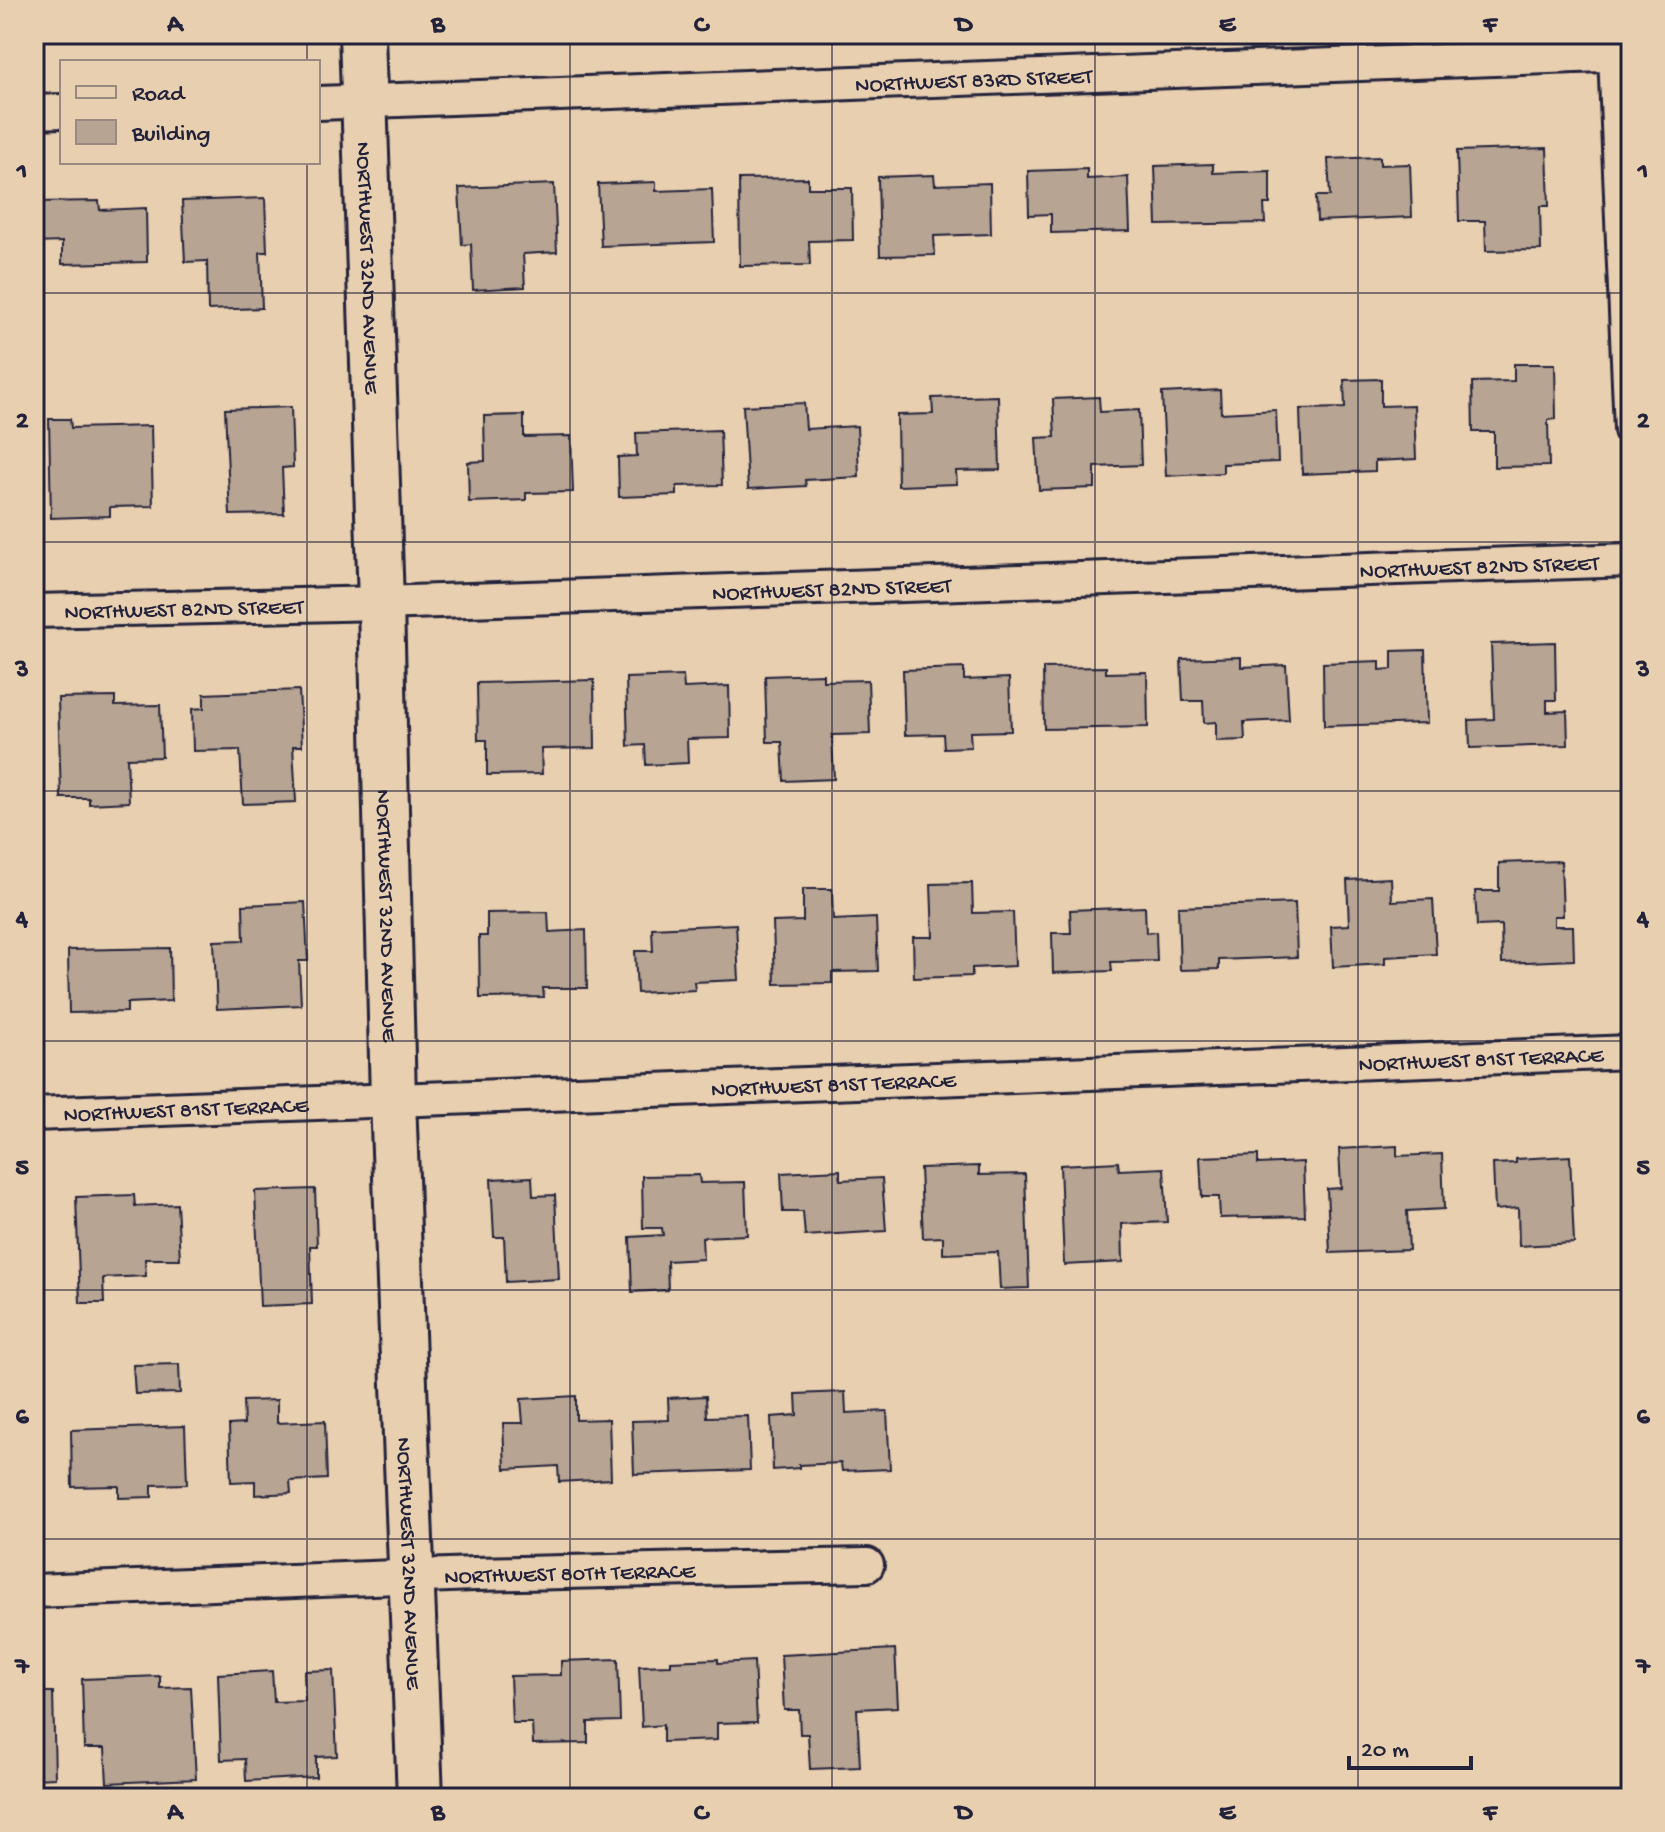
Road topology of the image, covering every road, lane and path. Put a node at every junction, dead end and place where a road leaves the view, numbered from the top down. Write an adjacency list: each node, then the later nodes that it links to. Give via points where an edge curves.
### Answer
1 (362, 34): 3 (main road, NORTHWEST 32ND AVENUE)
2 (1623, 54): 3 (street, NORTHWEST 83RD STREET); 7 (street)
3 (363, 101): 4 (street, NORTHWEST 83RD STREET); 9 (main road, NORTHWEST 32ND AVENUE)
4 (320, 103)
5 (60, 111): 6 (street)
6 (34, 112)
7 (1631, 430)
8 (1631, 560): 9 (street, NORTHWEST 82ND STREET)
9 (381, 603): 10 (street, NORTHWEST 82ND STREET); 12 (main road, NORTHWEST 32ND AVENUE)
10 (34, 611)
11 (1631, 1052): 12 (street, NORTHWEST 81ST TERRACE)
12 (393, 1100): 13 (street, NORTHWEST 81ST TERRACE); 15 (main road, NORTHWEST 32ND AVENUE)
13 (34, 1114)
14 (867, 1565): 15 (street, NORTHWEST 80TH TERRACE)
15 (411, 1576): 16 (street, NORTHWEST 80TH TERRACE); 17 (main road, NORTHWEST 32ND AVENUE)
16 (34, 1591)
17 (420, 1798)

